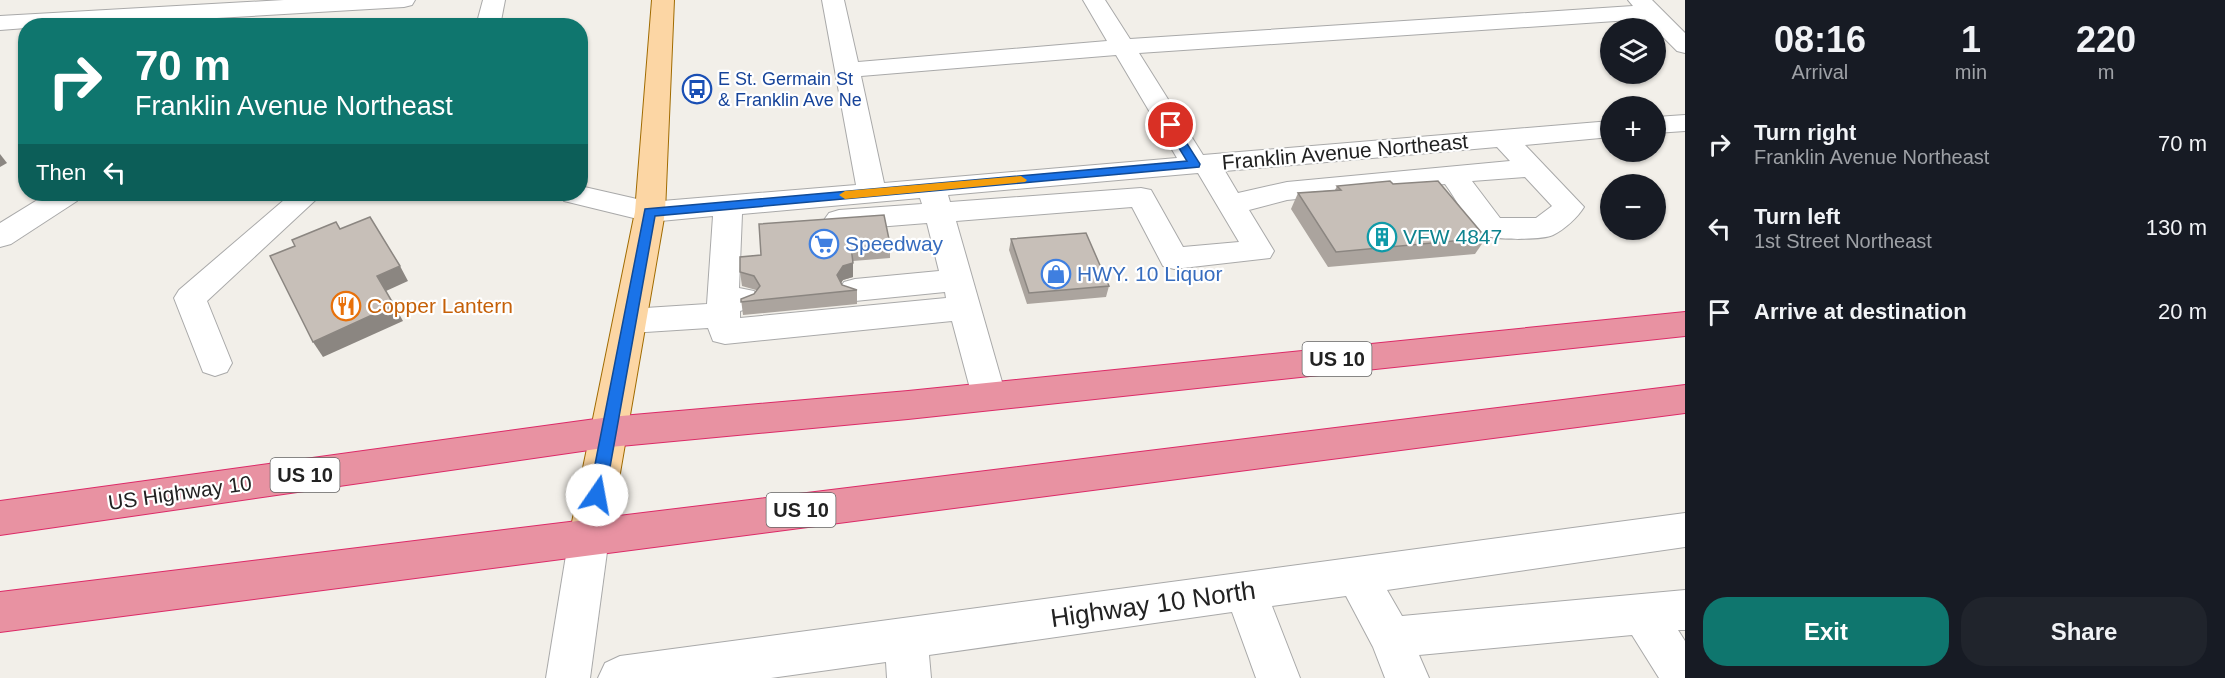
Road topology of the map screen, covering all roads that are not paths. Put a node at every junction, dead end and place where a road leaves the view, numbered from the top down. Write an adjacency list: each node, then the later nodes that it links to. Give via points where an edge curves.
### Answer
1 (404, 0): 7 (street)
2 (494, 0): 9 (street)
3 (663, 0): 30 (main road)
4 (833, 0): 14 (street)
5 (1094, 0): 13 (street)
6 (1646, 6): 12 (street); 13 (street)
7 (223, 12): 8 (street)
8 (101, 18)
9 (490, 18)
10 (18, 22): 11 (street)
11 (0, 23)
12 (1685, 46)
13 (1123, 47): 14 (street); 19 (street)
14 (848, 70): 23 (street)
15 (1685, 123): 16 (street)
16 (1666, 124)
17 (1600, 130): 18 (street, Franklin Avenue Northeast)
18 (1503, 138): 19 (street, Franklin Avenue Northeast); 20 (street)
19 (1201, 164): 22 (street, Franklin Avenue Northeast); 28 (street)
20 (1532, 168): 21 (street); 21 (street, via 1570,207 1543,228 1492,228)
21 (1452, 174): 28 (street, via 1287,191)
22 (1035, 178): 25 (street, Franklin Avenue Northeast); 29 (street)
23 (872, 193): 25 (street, Franklin Avenue Northeast); 31 (street, Franklin Avenue Northeast)
24 (588, 197): 30 (street, Franklin Avenue Northeast)
25 (935, 200): 29 (street); 31 (street); 34 (street)
26 (56, 201): 32 (street)
27 (300, 201): 38 (street, via 190,298)
28 (1233, 204): 29 (street, via 1259,251 1174,258 1141,197)
29 (1046, 205)
30 (650, 212): 31 (street, Franklin Avenue Northeast); 36 (main road)
31 (727, 217): 35 (street)
32 (0, 237)
33 (853, 278): 34 (street)
34 (957, 282): 35 (street, via 725,332); 39 (street)
35 (731, 294): 36 (street)
36 (630, 321): 41 (main road)
37 (1685, 324): 39 (highway, US 10)
38 (215, 363)
39 (989, 396): 41 (highway, US 10)
40 (1685, 399): 44 (highway, US 10)
41 (610, 432): 42 (highway, US Highway 10 / US 10); 44 (main road)
42 (0, 518)
43 (1685, 530): 45 (street, Highway 10 North)
44 (589, 537): 48 (highway, US 10); 52 (street)
45 (1357, 576): 46 (street, Highway 10 North); 50 (street)
46 (1245, 591): 51 (street, Highway 10 North); 54 (street)
47 (1685, 610): 49 (street)
48 (0, 612)
49 (1643, 614): 50 (street); 56 (street)
50 (1391, 637): 55 (street)
51 (907, 658): 53 (street, Highway 10 North)
52 (568, 678)
53 (620, 678)
54 (1278, 678)
55 (1407, 678)
56 (1684, 678)

